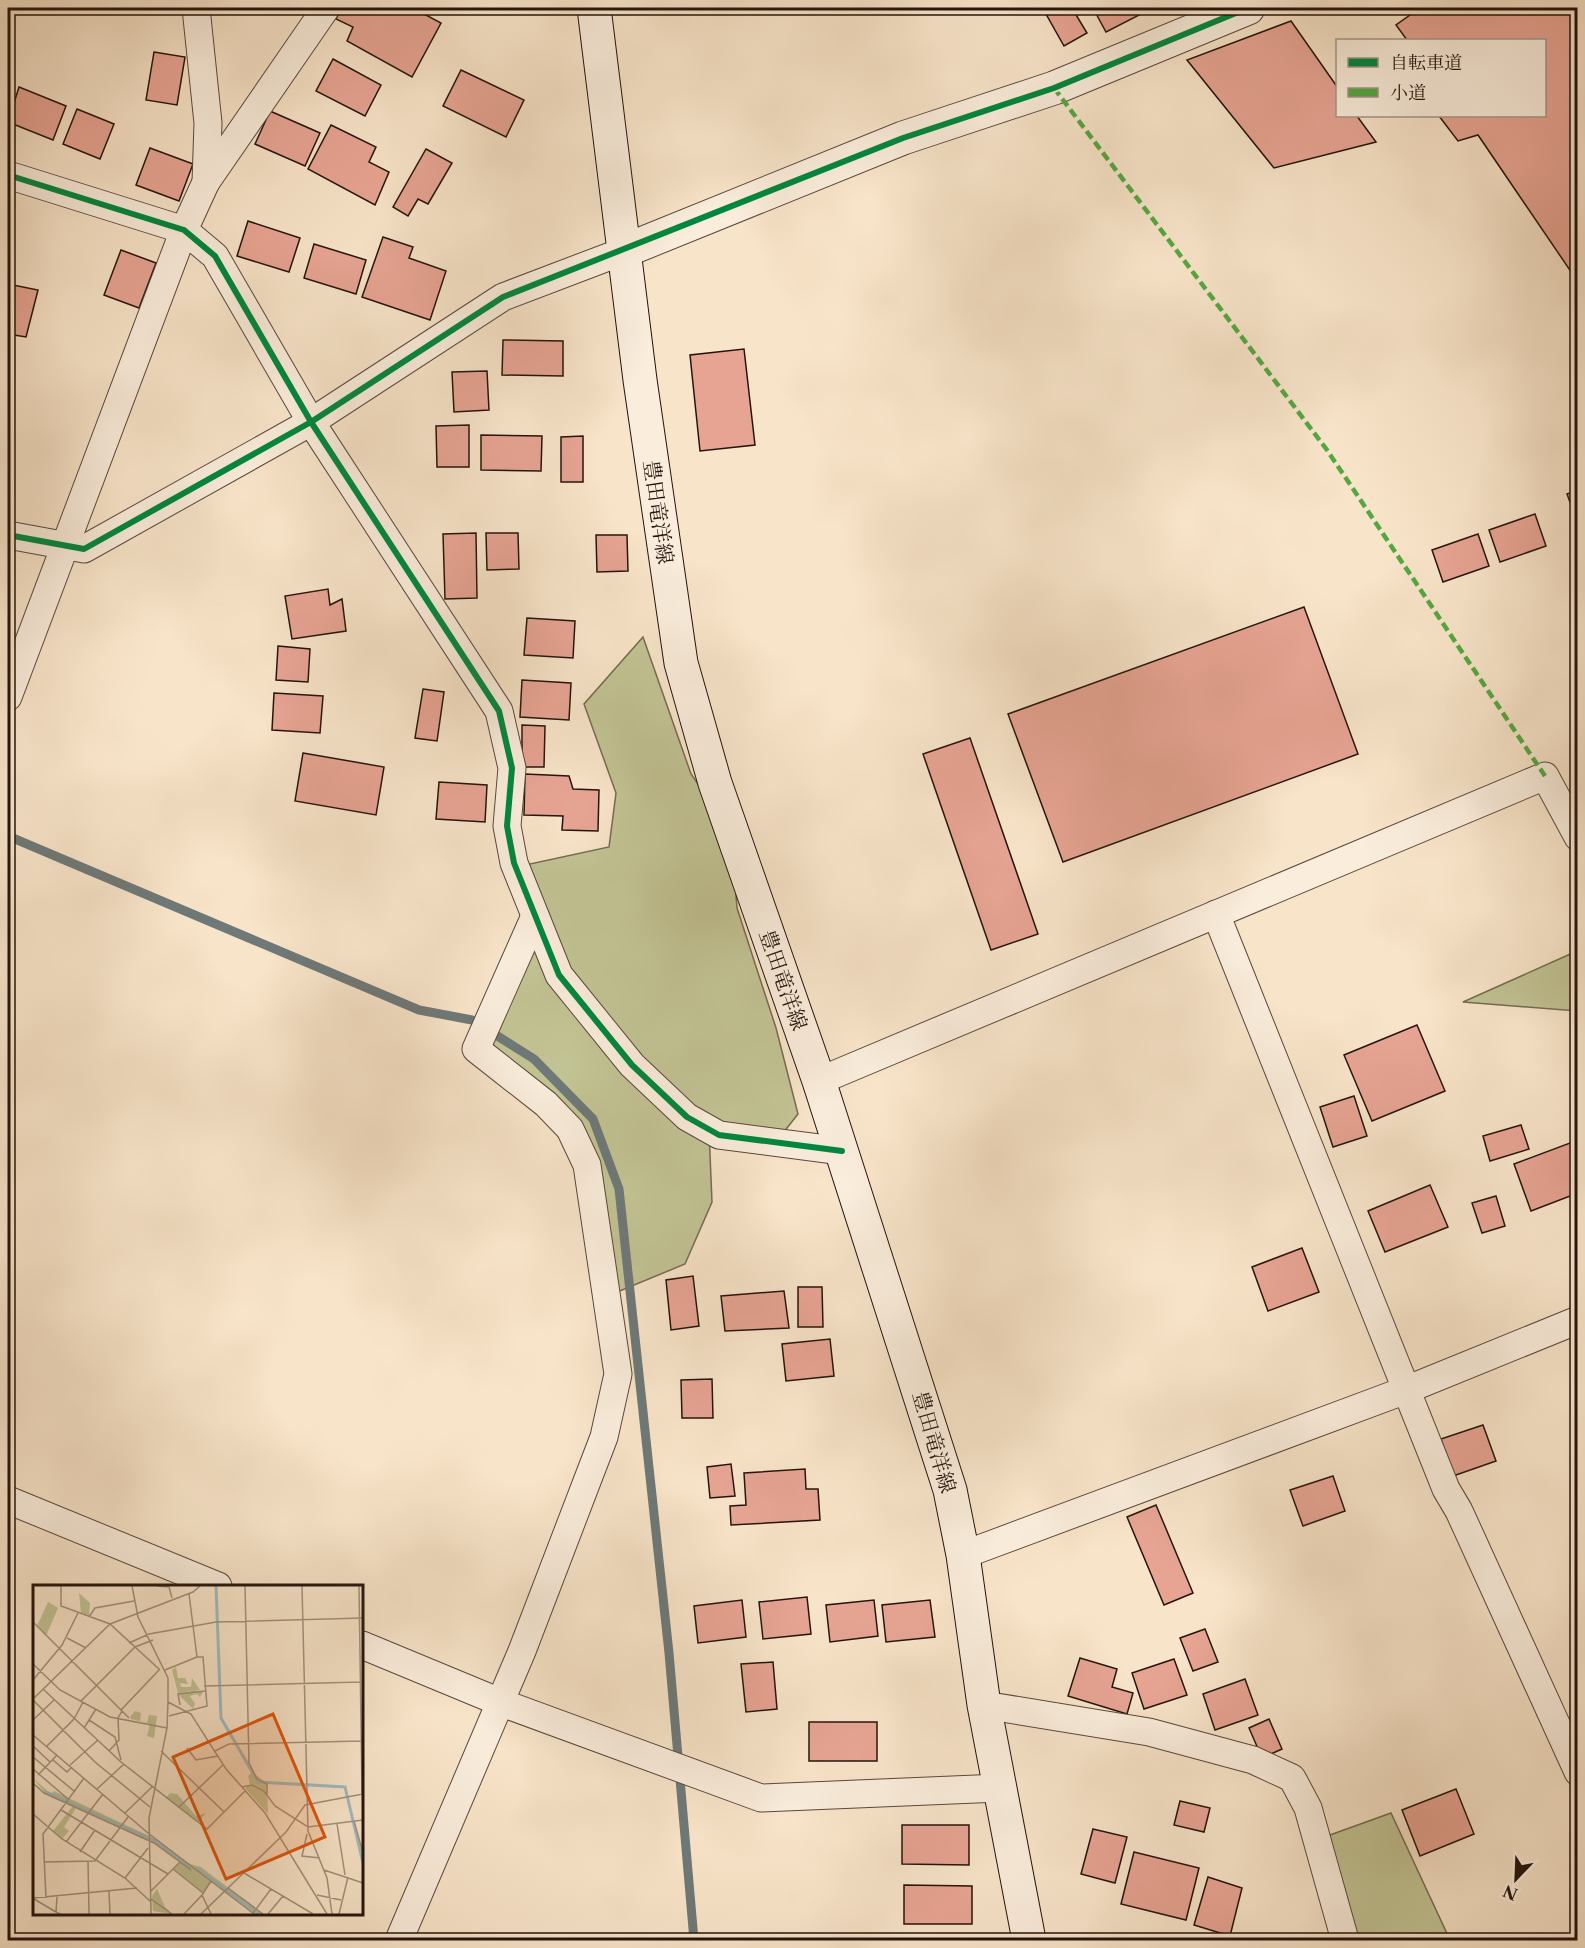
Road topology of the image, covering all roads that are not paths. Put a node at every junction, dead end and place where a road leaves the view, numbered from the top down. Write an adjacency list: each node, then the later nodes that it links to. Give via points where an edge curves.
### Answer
1 (196, 8): 6 (street, via 207,123)
2 (326, 8): 6 (street)
3 (594, 8): 8 (main road, 豊田竜洋線)
4 (1248, 8): 8 (main road, via 1054,88 903,138)
5 (8, 175): 7 (street)
6 (206, 182): 7 (street)
7 (184, 230): 9 (street, via 215,256); 11 (street)
8 (624, 251): 9 (street, via 503,297); 16 (main road, 豊田竜洋線, via 681,663 715,783)
9 (311, 422): 11 (street, via 84,549); 15 (street, via 499,711 512,768 507,826 514,863)
10 (8, 535): 11 (street)
11 (65, 546): 12 (street)
12 (8, 697)
13 (1578, 837): 14 (street, via 1545,776)
14 (1216, 914): 16 (street); 19 (street)
15 (535, 916): 17 (street, via 559,975 632,1065 687,1117 719,1135); 24 (street, via 476,1049 546,1104 570,1129 587,1165 618,1374 604,1437)
16 (819, 1082): 17 (main road, 豊田竜洋線)
17 (842, 1151): 21 (main road, 豊田竜洋線, via 950,1490)
18 (1578, 1320): 19 (street)
19 (1406, 1390): 21 (street); 26 (street, via 1446,1489)
20 (8, 1500): 22 (street)
21 (963, 1555): 25 (main road, 豊田竜洋線)
22 (213, 1585)
23 (363, 1645): 24 (street)
24 (502, 1703): 27 (street, via 761,1798); 28 (street)
25 (984, 1705): 27 (main road, 豊田竜洋線); 30 (street, via 1149,1732 1253,1760 1292,1779 1308,1808)
26 (1578, 1772)
27 (1000, 1788): 29 (main road, 豊田竜洋線)
28 (399, 1941)
29 (1029, 1941)
30 (1345, 1941)

